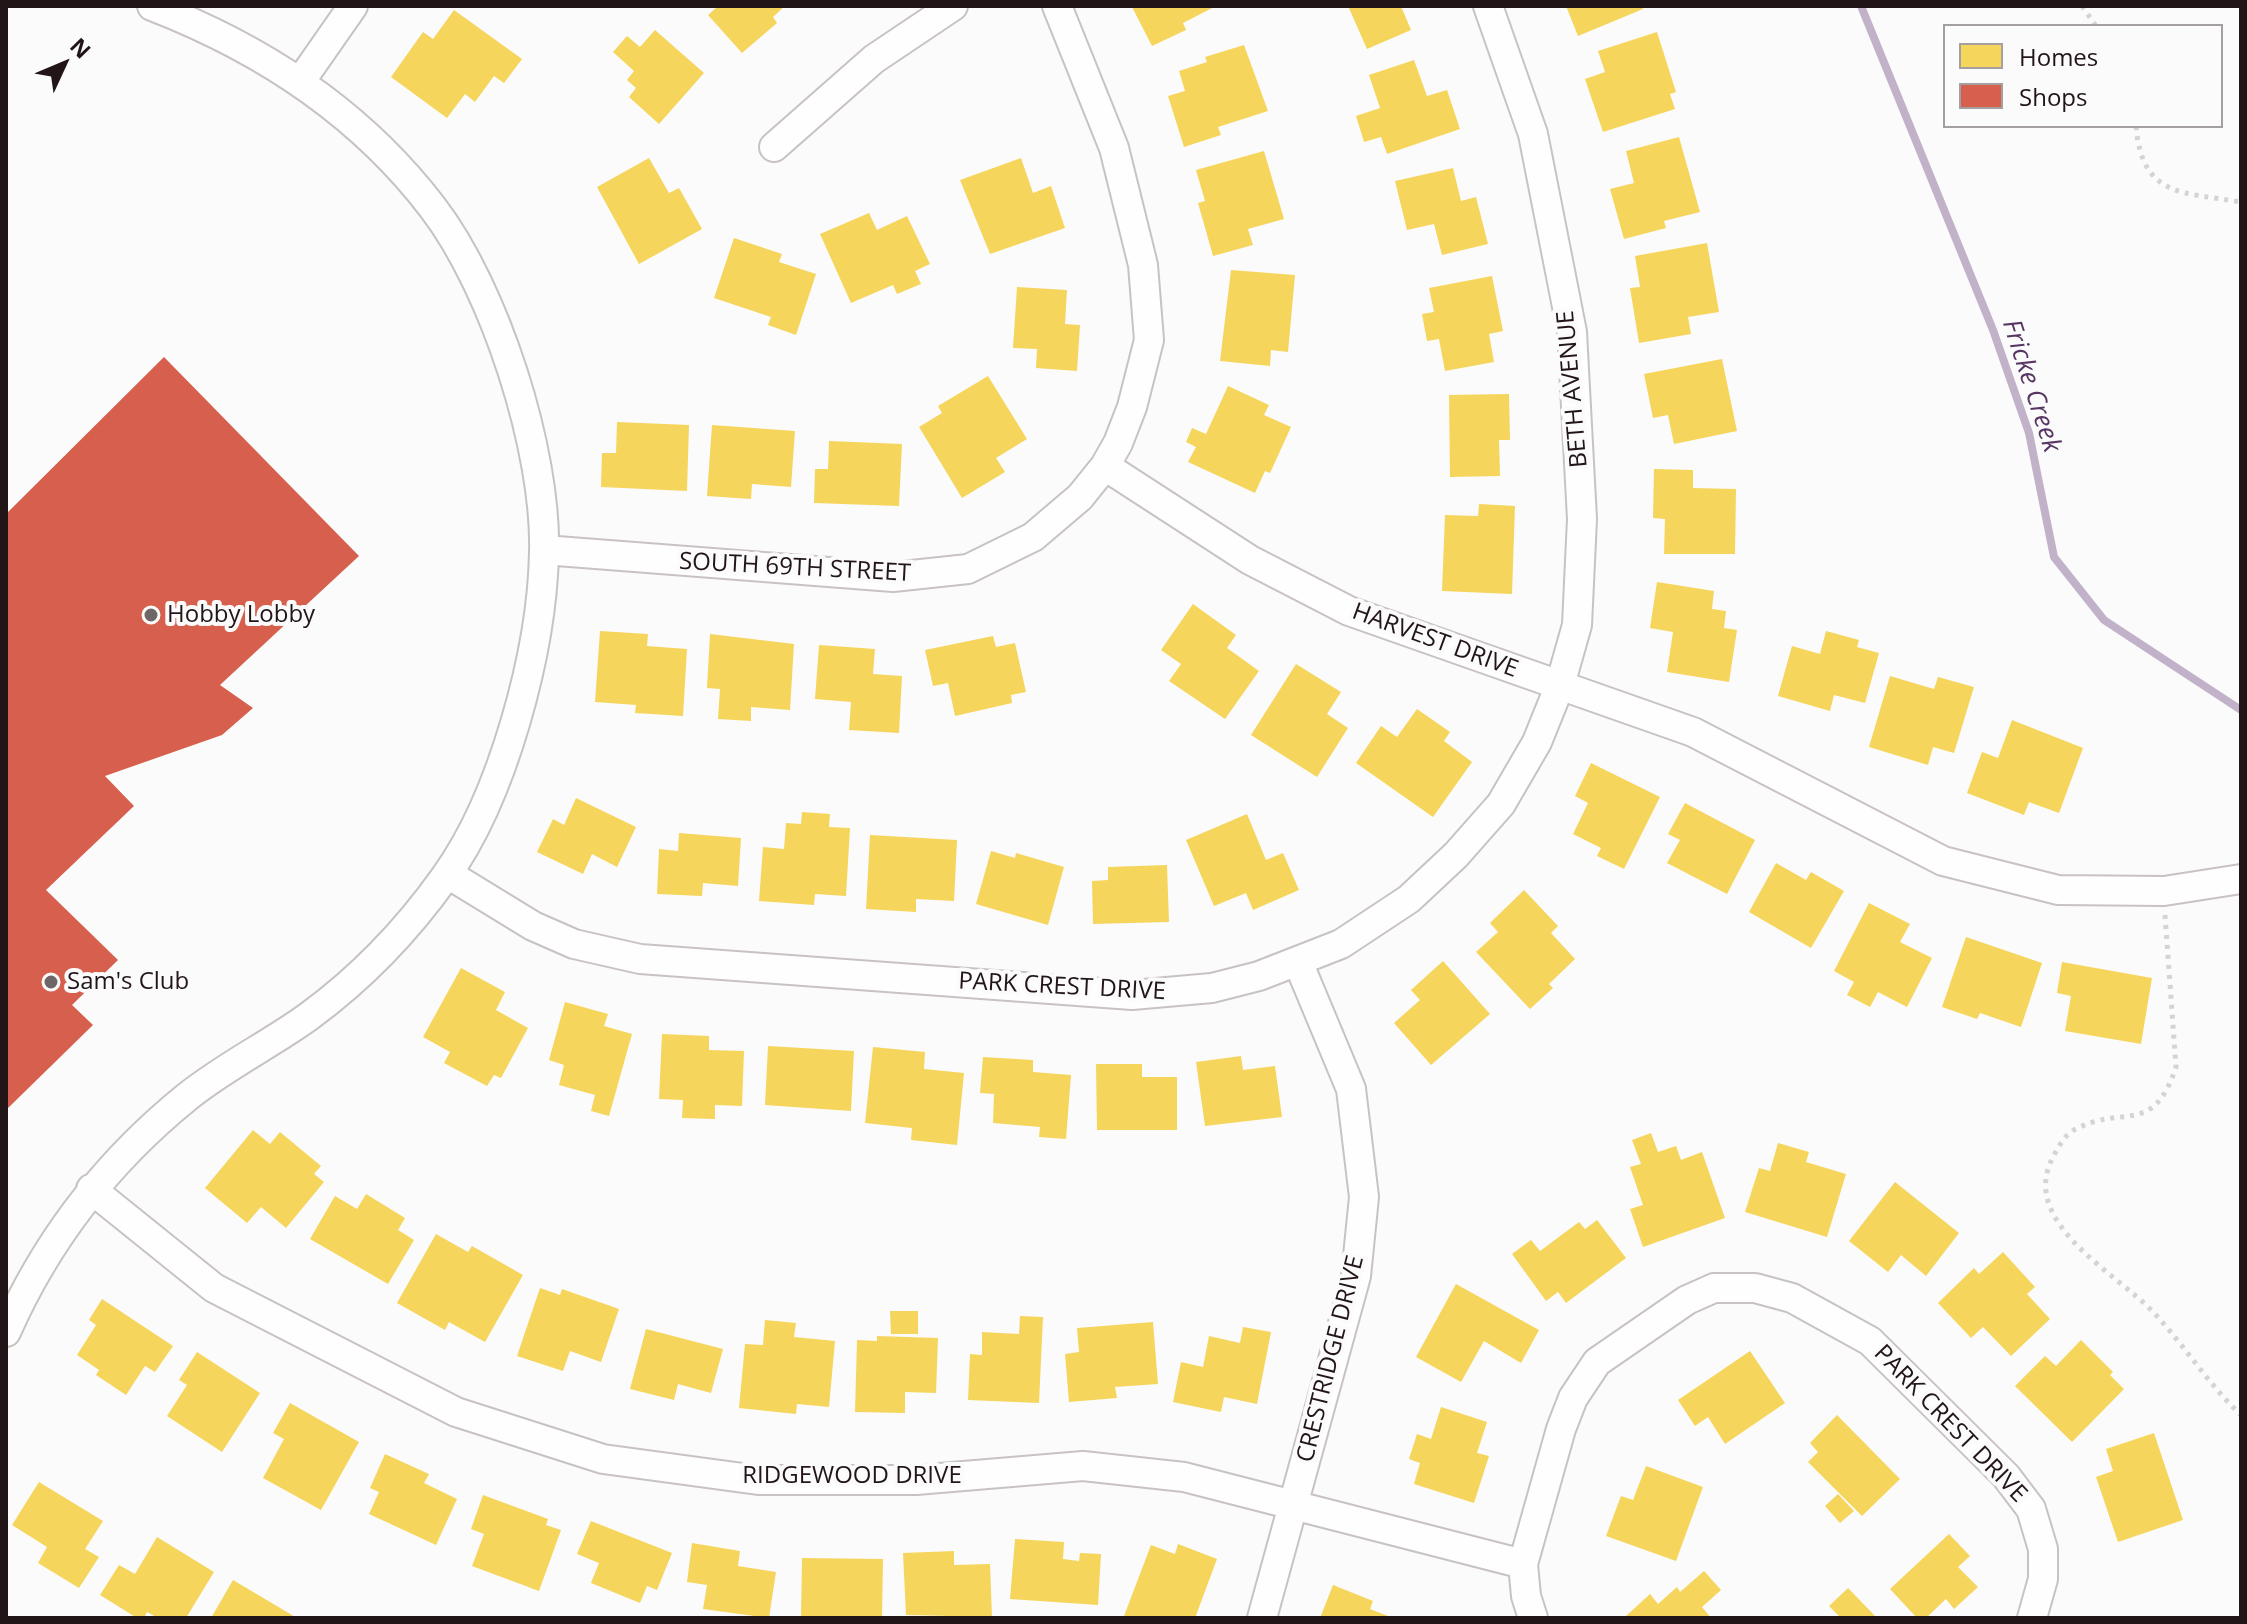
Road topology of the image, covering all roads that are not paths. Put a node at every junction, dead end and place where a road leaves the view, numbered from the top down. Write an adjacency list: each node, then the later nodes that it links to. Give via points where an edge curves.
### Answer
1 (152, 6): 6 (street, via 221,33)
2 (353, 6): 6 (street)
3 (953, 6): 7 (street, via 874,59)
4 (1057, 6): 8 (street, via 1114,148 1143,265 1149,340 1132,407)
5 (1488, 6): 10 (street, BETH AVENUE, via 1533,134 1572,332 1582,519 1577,625)
6 (300, 82): 9 (street, via 368,134 435,209 488,304 531,429)
7 (774, 147)
8 (1105, 466): 9 (street, SOUTH 69TH STREET, via 1080,497 1033,537 968,569 893,577); 10 (street, HARVEST DRIVE, via 1250,560 1349,611)
9 (544, 550): 11 (street, via 526,683 497,779)
10 (1560, 685): 12 (street, HARVEST DRIVE, via 1693,732 1943,861 2058,890 2164,891); 13 (street, PARK CREST DRIVE, via 1537,742 1501,804 1456,855 1409,899 1341,944)
11 (448, 874): 13 (street, PARK CREST DRIVE, via 533,926 574,944 640,959 1132,995 1212,988); 14 (street, via 359,975 309,1016 189,1095)
12 (2241, 879)
13 (1298, 962): 16 (street, CRESTRIDGE DRIVE, via 1351,1089 1364,1197 1356,1276)
14 (91, 1189): 15 (street, via 26,1287); 16 (street, RIDGEWOOD DRIVE, via 214,1288 456,1412 603,1459 758,1480 916,1480 1083,1466 1184,1477)
15 (6, 1332)
16 (1295, 1503): 17 (street, RIDGEWOOD DRIVE); 18 (street, CRESTRIDGE DRIVE)
17 (1523, 1564): 19 (street); 20 (street, PARK CREST DRIVE, via 1561,1429 1573,1398 1597,1362 1687,1300 1714,1288 1755,1288 1792,1298 1870,1341 2006,1476 2031,1509 2043,1549 2043,1579)
18 (1262, 1618)
19 (1533, 1618)
20 (2032, 1618)

